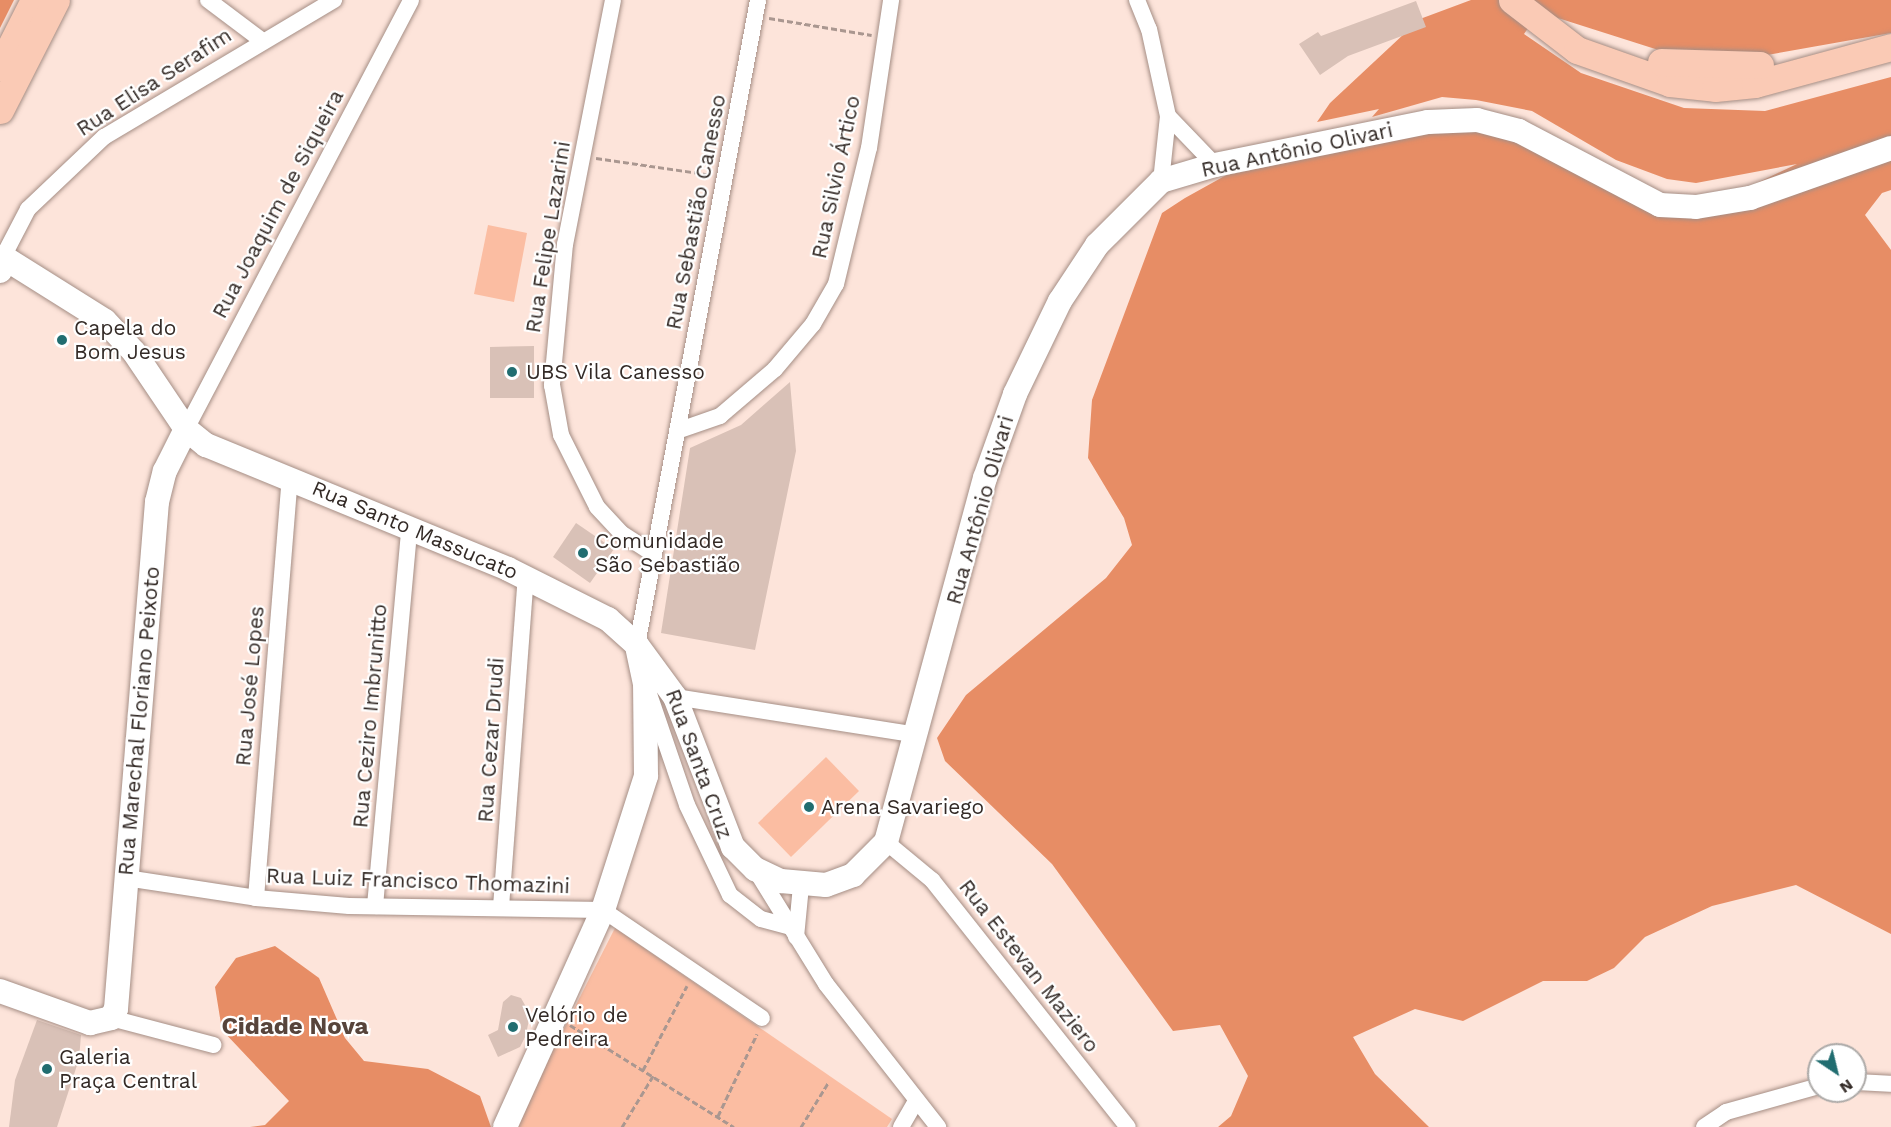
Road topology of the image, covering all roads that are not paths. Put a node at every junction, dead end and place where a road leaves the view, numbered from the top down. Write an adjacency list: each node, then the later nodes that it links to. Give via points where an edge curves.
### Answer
1 (34, 0): 15 (main road)
2 (56, 0): 16 (main road)
3 (208, 0): 13 (street)
4 (334, 0): 13 (street, Rua Elisa Serafim)
5 (411, 0): 22 (street, Rua Joaquim de Siqueira)
6 (613, 0): 26 (street, Rua Felipe Lazarini, via 554,337 552,385 559,425 575,471 597,507 621,533)
7 (891, 0): 23 (street, Rua Silvio Ártico, via 852,237 836,284 813,324 775,369 720,416)
8 (1137, 0): 17 (street, via 1149,29)
9 (1512, 0): 14 (main road, via 1577,50 1670,83 1715,88 1755,84)
10 (1532, 0): 12 (main road, via 1572,30 1621,52 1676,66 1736,68 1784,62)
11 (757, 8): 23 (street, Rua Sebastião Canesso)
12 (1891, 30)
13 (260, 39): 21 (street, Rua Elisa Serafim, via 104,137 28,209)
14 (1891, 47)
15 (0, 67)
16 (0, 110)
17 (1168, 116): 19 (street); 20 (street)
18 (1891, 148): 19 (street, Rua Antônio Olivari, via 1750,198 1696,207 1660,204 1520,131 1477,120 1428,122)
19 (1215, 165): 20 (street, Rua Antônio Olivari)
20 (1161, 181): 31 (street, Rua Antônio Olivari, via 1097,245 1060,301 1015,394 985,478)
21 (2, 264): 22 (street, via 105,321 134,352)
22 (186, 429): 24 (street, Rua Santo Massucato, via 207,445); 34 (street, Rua Marechal Floriano Peixoto, via 165,471 157,502)
23 (677, 431): 26 (street, Rua Sebastião Canesso)
24 (290, 477): 25 (street, Rua Santo Massucato); 36 (street, Rua José Lopes)
25 (409, 529): 27 (street, Rua Santo Massucato); 37 (street, Rua Ceziro Imbrunitto)
26 (653, 554): 28 (street, Rua Sebastião Canesso)
27 (526, 577): 28 (street, Rua Santo Massucato, via 584,603); 38 (street, Rua Cezar Drudi)
28 (637, 645): 29 (street); 30 (street, Rua Antônio Olivari)
29 (645, 684): 39 (street, via 646,776); 40 (street, Rua Santa Cruz, via 687,805 719,875 743,908)
30 (675, 697): 31 (street); 33 (street, Rua Antônio Olivari, via 719,821 733,847)
31 (917, 735): 32 (street, Rua Antônio Olivari)
32 (885, 842): 35 (street, Rua Antônio Olivari, via 853,875 826,885); 52 (street, Rua Estevan Maziero, via 932,880)
33 (755, 868): 35 (street, Rua Antônio Olivari); 40 (street)
34 (126, 878): 36 (street, Rua Luiz Francisco Thomazini); 42 (street, Rua Marechal Floriano Peixoto, via 119,994)
35 (801, 886): 40 (street)
36 (256, 898): 37 (street, Rua Luiz Francisco Thomazini)
37 (375, 906): 38 (street, Rua Luiz Francisco Thomazini)
38 (501, 907): 39 (street, Rua Luiz Francisco Thomazini)
39 (603, 910): 43 (street); 49 (street)
40 (792, 932): 48 (street)
41 (0, 991): 42 (street, via 90,1023)
42 (111, 1018): 44 (street)
43 (759, 1026)
44 (213, 1046)
45 (1867, 1083): 46 (street)
46 (1891, 1084)
47 (1807, 1089): 53 (street, via 1726,1112)
48 (916, 1101): 50 (street); 51 (street)
49 (505, 1127)
50 (902, 1127)
51 (938, 1127)
52 (1128, 1127)
53 (1704, 1127)

